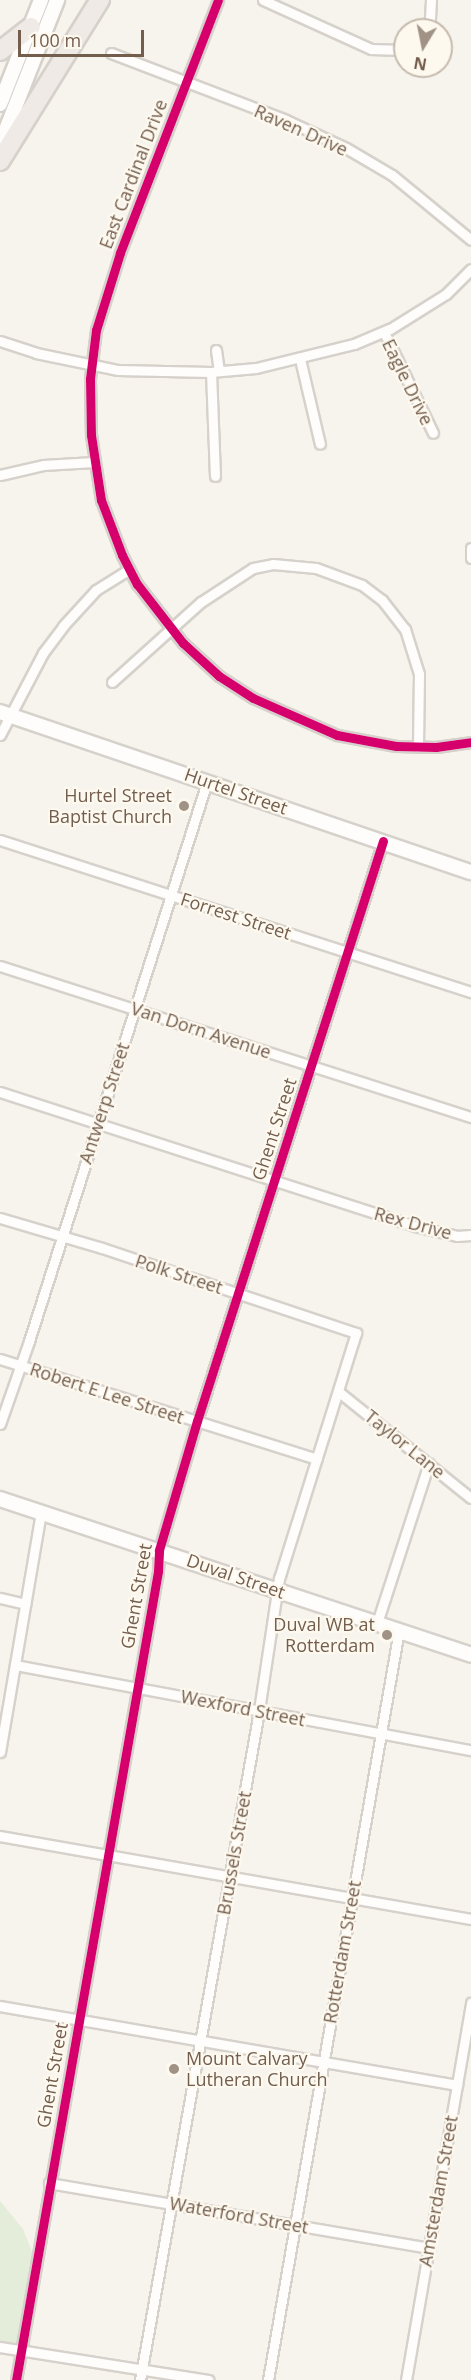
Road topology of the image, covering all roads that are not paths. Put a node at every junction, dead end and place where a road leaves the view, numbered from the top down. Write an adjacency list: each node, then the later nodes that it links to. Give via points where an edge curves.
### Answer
1 (41, 0): 8 (street)
2 (57, 0): 14 (street)
3 (100, 0): 15 (highway)
4 (218, 0): 12 (street, East Cardinal Drive)
5 (263, 0): 9 (street, via 371,49)
6 (431, 0): 7 (street)
7 (430, 18)
8 (30, 27): 10 (highway); 13 (street)
9 (393, 50)
10 (0, 51)
11 (111, 53): 12 (street, Raven Drive)
12 (187, 83): 16 (street, Raven Drive, via 286,120 346,148 392,175); 22 (street, East Cardinal Drive, via 105,295)
13 (0, 104)
14 (1, 137)
15 (0, 161)
16 (471, 240)
17 (471, 269): 18 (street, Eagle Drive, via 446,294)
18 (384, 332): 21 (street, Eagle Drive); 24 (street, Eagle Drive)
19 (0, 341): 22 (street, Eagle Drive)
20 (216, 351): 23 (street)
21 (300, 359): 23 (street, Eagle Drive); 25 (street)
22 (92, 365): 23 (street, Eagle Drive, via 118,370); 26 (street, East Cardinal Drive)
23 (215, 371): 28 (street)
24 (433, 433)
25 (320, 444)
26 (94, 462): 27 (street, via 43,465); 31 (street, East Cardinal Drive, via 101,500)
27 (0, 475)
28 (215, 476)
29 (471, 548): 30 (street)
30 (471, 558)
31 (129, 569): 32 (street, East Cardinal Drive); 34 (street, via 96,590 75,611)
32 (172, 628): 33 (street); 37 (street, East Cardinal Drive, via 219,676 292,717 364,742); 37 (street, via 201,602 253,568 292,564 316,568 362,585 396,614 414,650 419,674)
33 (112, 682)
34 (5, 713): 35 (street); 38 (street, Hurtel Street)
35 (0, 735)
36 (471, 742): 37 (street, East Cardinal Drive)
37 (418, 747)
38 (207, 782): 40 (street, Hurtel Street); 42 (street, Antwerp Street)
39 (0, 840): 42 (street, Forrest Street)
40 (383, 842): 41 (street, Hurtel Street); 43 (street, Ghent Street)
41 (471, 872)
42 (170, 895): 43 (street, Forrest Street); 46 (street, Antwerp Street)
43 (348, 952): 45 (street, Forrest Street); 47 (street, Ghent Street)
44 (0, 966): 46 (street, Van Dorn Avenue)
45 (471, 993)
46 (134, 1009): 47 (street, Van Dorn Avenue); 50 (street, Antwerp Street)
47 (312, 1065): 49 (street, Van Dorn Avenue); 51 (street, Ghent Street)
48 (0, 1092): 50 (street, Rex Drive)
49 (471, 1117)
50 (99, 1123): 51 (street, Rex Drive); 54 (street, Antwerp Street)
51 (275, 1180): 53 (street, Rex Drive, via 442,1233); 55 (street, Ghent Street)
52 (0, 1218): 54 (street, Polk Street)
53 (471, 1235)
54 (60, 1237): 55 (street, Polk Street); 58 (street, Antwerp Street)
55 (238, 1294): 56 (street, Polk Street); 60 (street, Ghent Street)
56 (356, 1334): 59 (street, Brussels Street)
57 (0, 1359): 58 (street, Robert E Lee Street)
58 (21, 1365): 60 (street, Robert E Lee Street); 61 (street, Antwerp Street)
59 (339, 1392): 62 (street, Brussels Street); 63 (street, Taylor Lane)
60 (197, 1421): 62 (street, Robert E Lee Street); 67 (street, Ghent Street)
61 (0, 1424)
62 (317, 1459): 68 (street, Brussels Street)
63 (429, 1463): 64 (street, Taylor Lane); 71 (street)
64 (471, 1498)
65 (0, 1499): 66 (street, Duval Street)
66 (41, 1512): 67 (street, Duval Street); 70 (street)
67 (159, 1550): 68 (street, Duval Street); 75 (street, Ghent Street)
68 (278, 1591): 71 (street, Duval Street); 77 (street, Brussels Street)
69 (0, 1598): 70 (street)
70 (25, 1604): 74 (street)
71 (377, 1623): 72 (street, Duval Street)
72 (399, 1630): 73 (street, Duval Street); 78 (street, Rotterdam Street)
73 (471, 1654)
74 (15, 1665): 75 (street, Wexford Street); 76 (street)
75 (136, 1688): 77 (street, Wexford Street); 82 (street, Ghent Street)
76 (5, 1698): 80 (street)
77 (259, 1711): 78 (street, Wexford Street); 83 (street, Brussels Street)
78 (380, 1733): 79 (street, Wexford Street); 84 (street, Rotterdam Street)
79 (471, 1750)
80 (0, 1752)
81 (0, 1836): 82 (street)
82 (108, 1855): 83 (street); 88 (street, Ghent Street)
83 (230, 1876): 84 (street); 89 (street, Brussels Street)
84 (352, 1899): 85 (street); 90 (street, Rotterdam Street)
85 (471, 1919)
86 (471, 2003): 91 (street, Amsterdam Street)
87 (0, 2006): 88 (street)
88 (79, 2019): 89 (street); 92 (street, Ghent Street)
89 (202, 2039): 90 (street); 93 (street, Brussels Street)
90 (323, 2061): 91 (street); 94 (street, Rotterdam Street)
91 (457, 2085): 95 (street, Amsterdam Street)
92 (49, 2183): 93 (street, Waterford Street); 97 (street, Ghent Street)
93 (171, 2204): 94 (street, Waterford Street); 98 (street, Brussels Street)
94 (295, 2225): 95 (street, Waterford Street); 102 (street, Rotterdam Street)
95 (429, 2248): 103 (street, Amsterdam Street)
96 (0, 2346): 97 (street)
97 (21, 2350): 98 (street); 99 (street, Ghent Street)
98 (142, 2369): 100 (street, Brussels Street); 101 (street)
99 (16, 2380)
100 (140, 2380)
101 (208, 2380)
102 (268, 2380)
103 (406, 2380)

